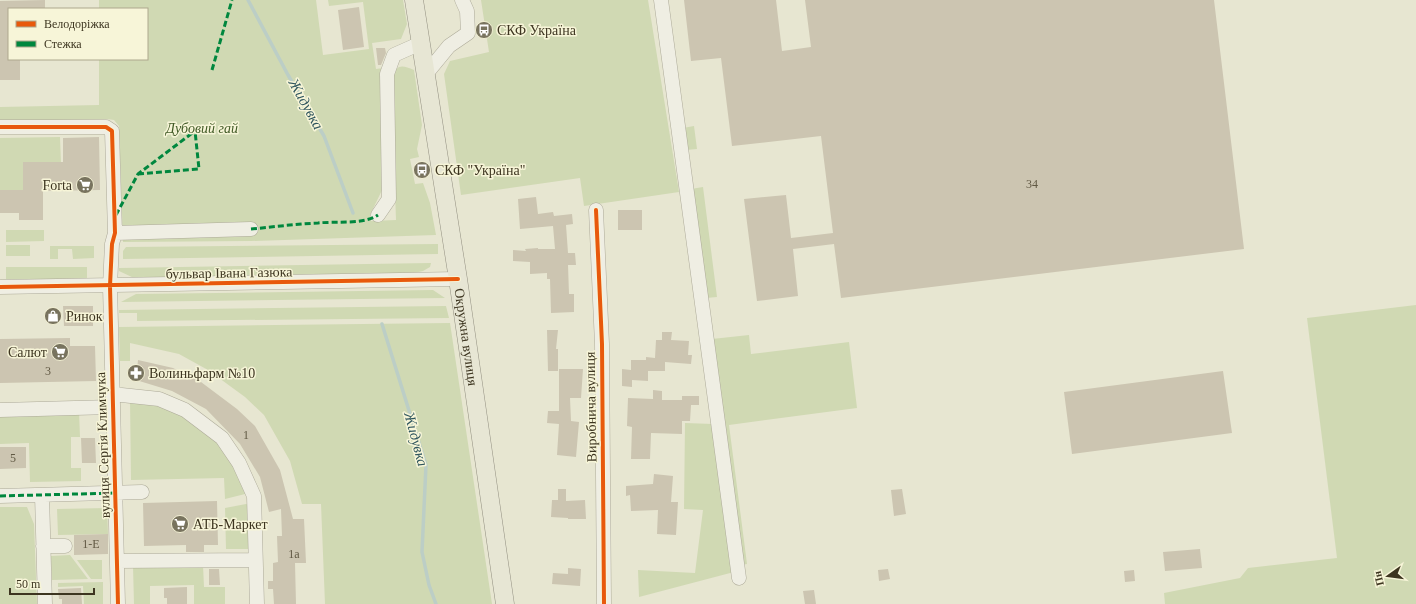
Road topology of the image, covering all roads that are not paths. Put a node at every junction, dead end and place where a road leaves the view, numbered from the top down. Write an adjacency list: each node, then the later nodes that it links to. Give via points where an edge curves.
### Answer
1 (414, 0): 4 (main road, Окружна вулиця)
2 (462, 0): 5 (street, via 467,11 468,34 449,46)
3 (661, 0): 24 (street)
4 (421, 43): 5 (main road, Окружна вулиця); 8 (street, via 394,55 387,74 389,199)
5 (426, 74): 11 (main road, Окружна вулиця)
6 (0, 128): 10 (street, вулиця Сергія Климчука, via 106,127 112,131)
7 (596, 210): 29 (street, Виробнича вулиця, via 602,344)
8 (378, 215)
9 (251, 229): 10 (street)
10 (115, 233): 12 (street, вулиця Сергія Климчука)
11 (458, 279): 12 (street, бульвар Івана Газюка); 28 (main road, Окружна вулиця)
12 (110, 286): 13 (street, бульвар Івана Газюка); 14 (street, вулиця Сергія Климчука)
13 (0, 287)
14 (112, 401): 15 (street); 17 (street, вулиця Сергія Климчука); 22 (street, via 159,399 185,410 222,438 239,463 254,496)
15 (0, 410)
16 (142, 492): 17 (street)
17 (115, 493): 18 (street); 23 (street, вулиця Сергія Климчука)
18 (42, 495): 19 (street); 20 (street)
19 (0, 496)
20 (43, 546): 21 (street); 25 (street)
21 (65, 546)
22 (255, 560): 23 (street); 27 (street)
23 (117, 561): 26 (street, вулиця Сергія Климчука)
24 (739, 578)
25 (45, 604)
26 (118, 604)
27 (257, 604)
28 (505, 604)
29 (604, 604)

